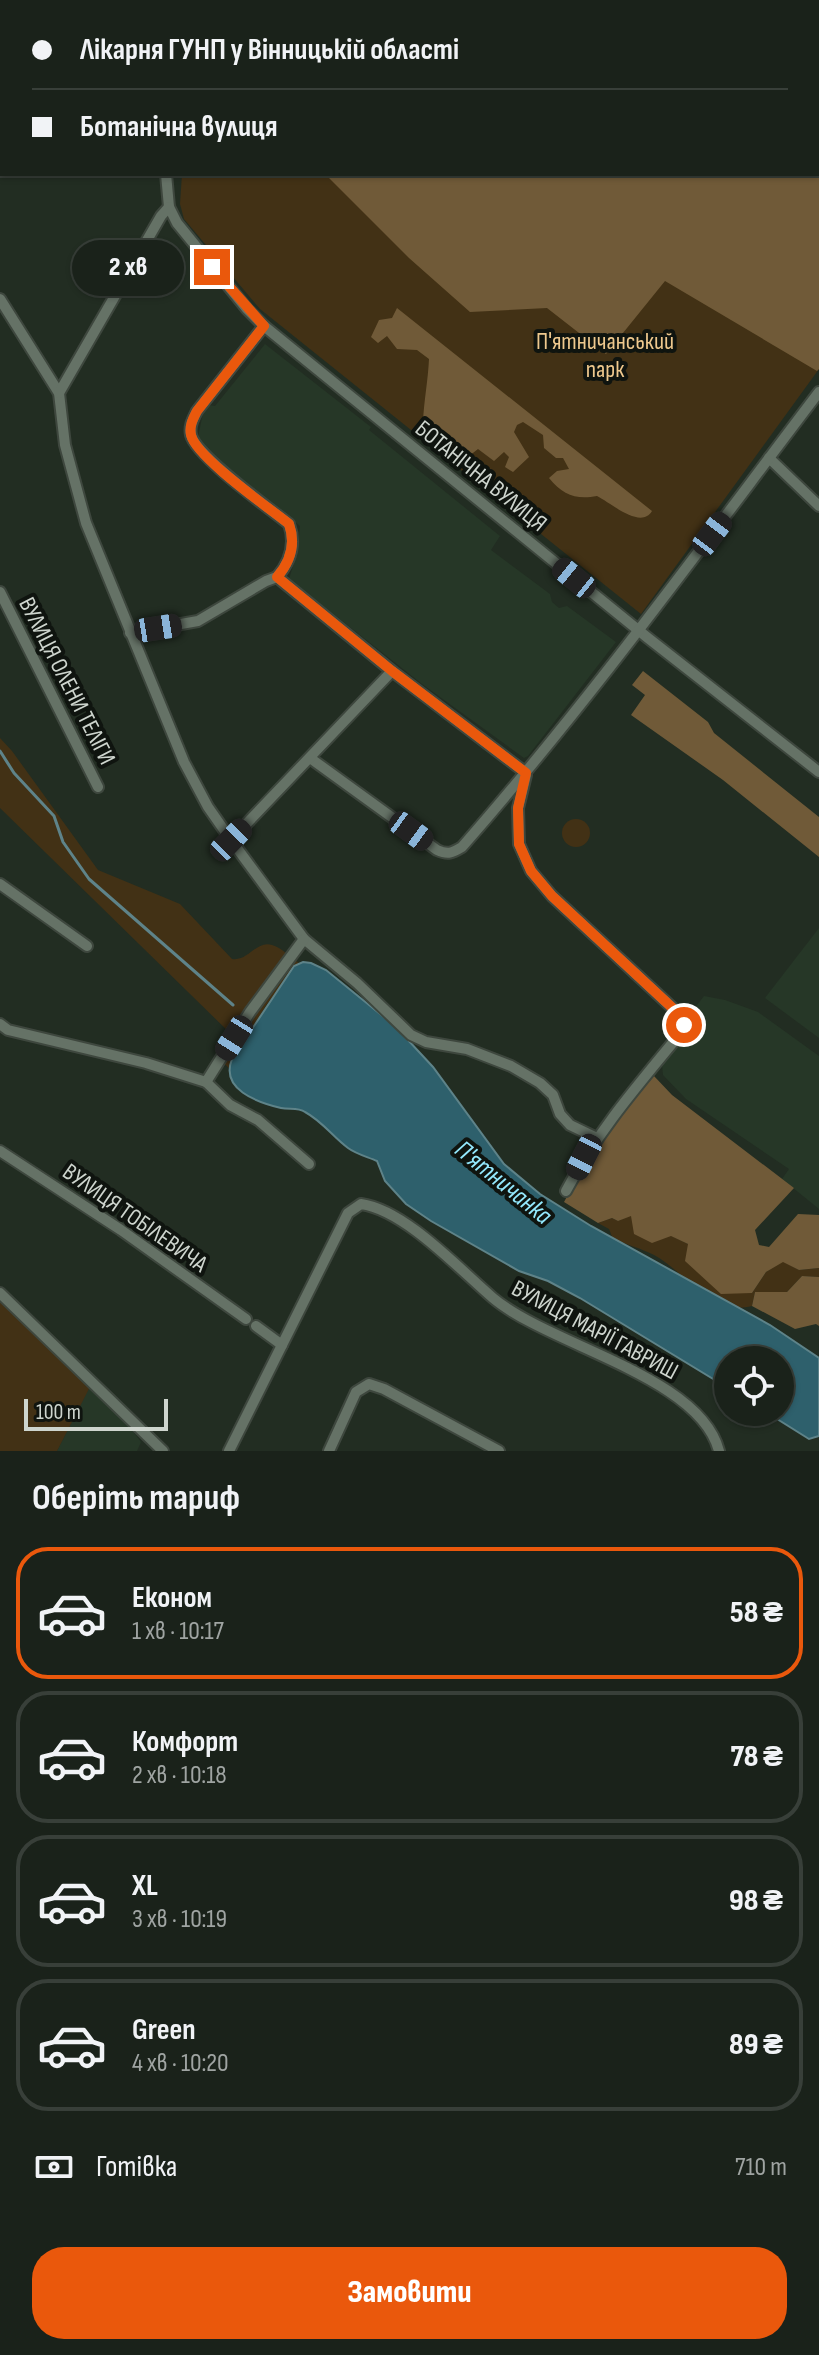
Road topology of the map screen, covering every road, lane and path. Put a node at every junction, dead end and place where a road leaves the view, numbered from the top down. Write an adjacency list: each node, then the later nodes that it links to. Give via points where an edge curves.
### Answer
1 (166, 176): 2 (street, БОТАНІЧНА ВУЛИЦЯ)
2 (169, 207): 4 (street, БОТАНІЧНА ВУЛИЦЯ); 6 (street)
3 (0, 299): 6 (street)
4 (264, 326): 9 (street, via 197,411 191,434 203,454 289,524 292,554); 11 (street, БОТАНІЧНА ВУЛИЦЯ)
5 (819, 392): 7 (street)
6 (59, 393): 12 (street, via 65,445 86,523)
7 (769, 458): 8 (street); 11 (street)
8 (819, 506)
9 (277, 577): 12 (street, via 198,621); 13 (street)
10 (0, 592): 17 (street, ВУЛИЦЯ ОЛЕНИ ТЕЛІГИ)
11 (639, 630): 15 (street, БОТАНІЧНА ВУЛИЦЯ); 16 (street)
12 (130, 633): 18 (street, via 184,762)
13 (392, 671): 14 (street); 16 (street)
14 (310, 758): 16 (street, via 445,854 462,847); 18 (street)
15 (819, 772)
16 (526, 773): 24 (street, via 518,808 519,844 531,871 679,1014 684,1025)
17 (98, 787)
18 (231, 840): 20 (street)
19 (0, 884): 21 (street)
20 (304, 939): 23 (street); 24 (street, via 411,1035 511,1066 553,1095 570,1125)
21 (87, 946)
22 (0, 1024): 23 (street)
23 (206, 1082): 26 (street)
24 (597, 1138): 27 (street)
25 (0, 1151): 29 (street, ВУЛИЦЯ ТОБІЛЕВИЧА)
26 (309, 1164)
27 (566, 1191)
28 (0, 1293): 32 (street)
29 (246, 1319)
30 (256, 1326): 31 (street)
31 (282, 1345): 33 (street); 36 (street, ВУЛИЦЯ МАРІЇ ГАВРИШ, via 348,1213 361,1204 373,1206 460,1266 516,1315 657,1384 689,1406 705,1421)
32 (160, 1450)
33 (229, 1451)
34 (329, 1451): 35 (street, via 356,1392 369,1384)
35 (499, 1451)
36 (719, 1451)

